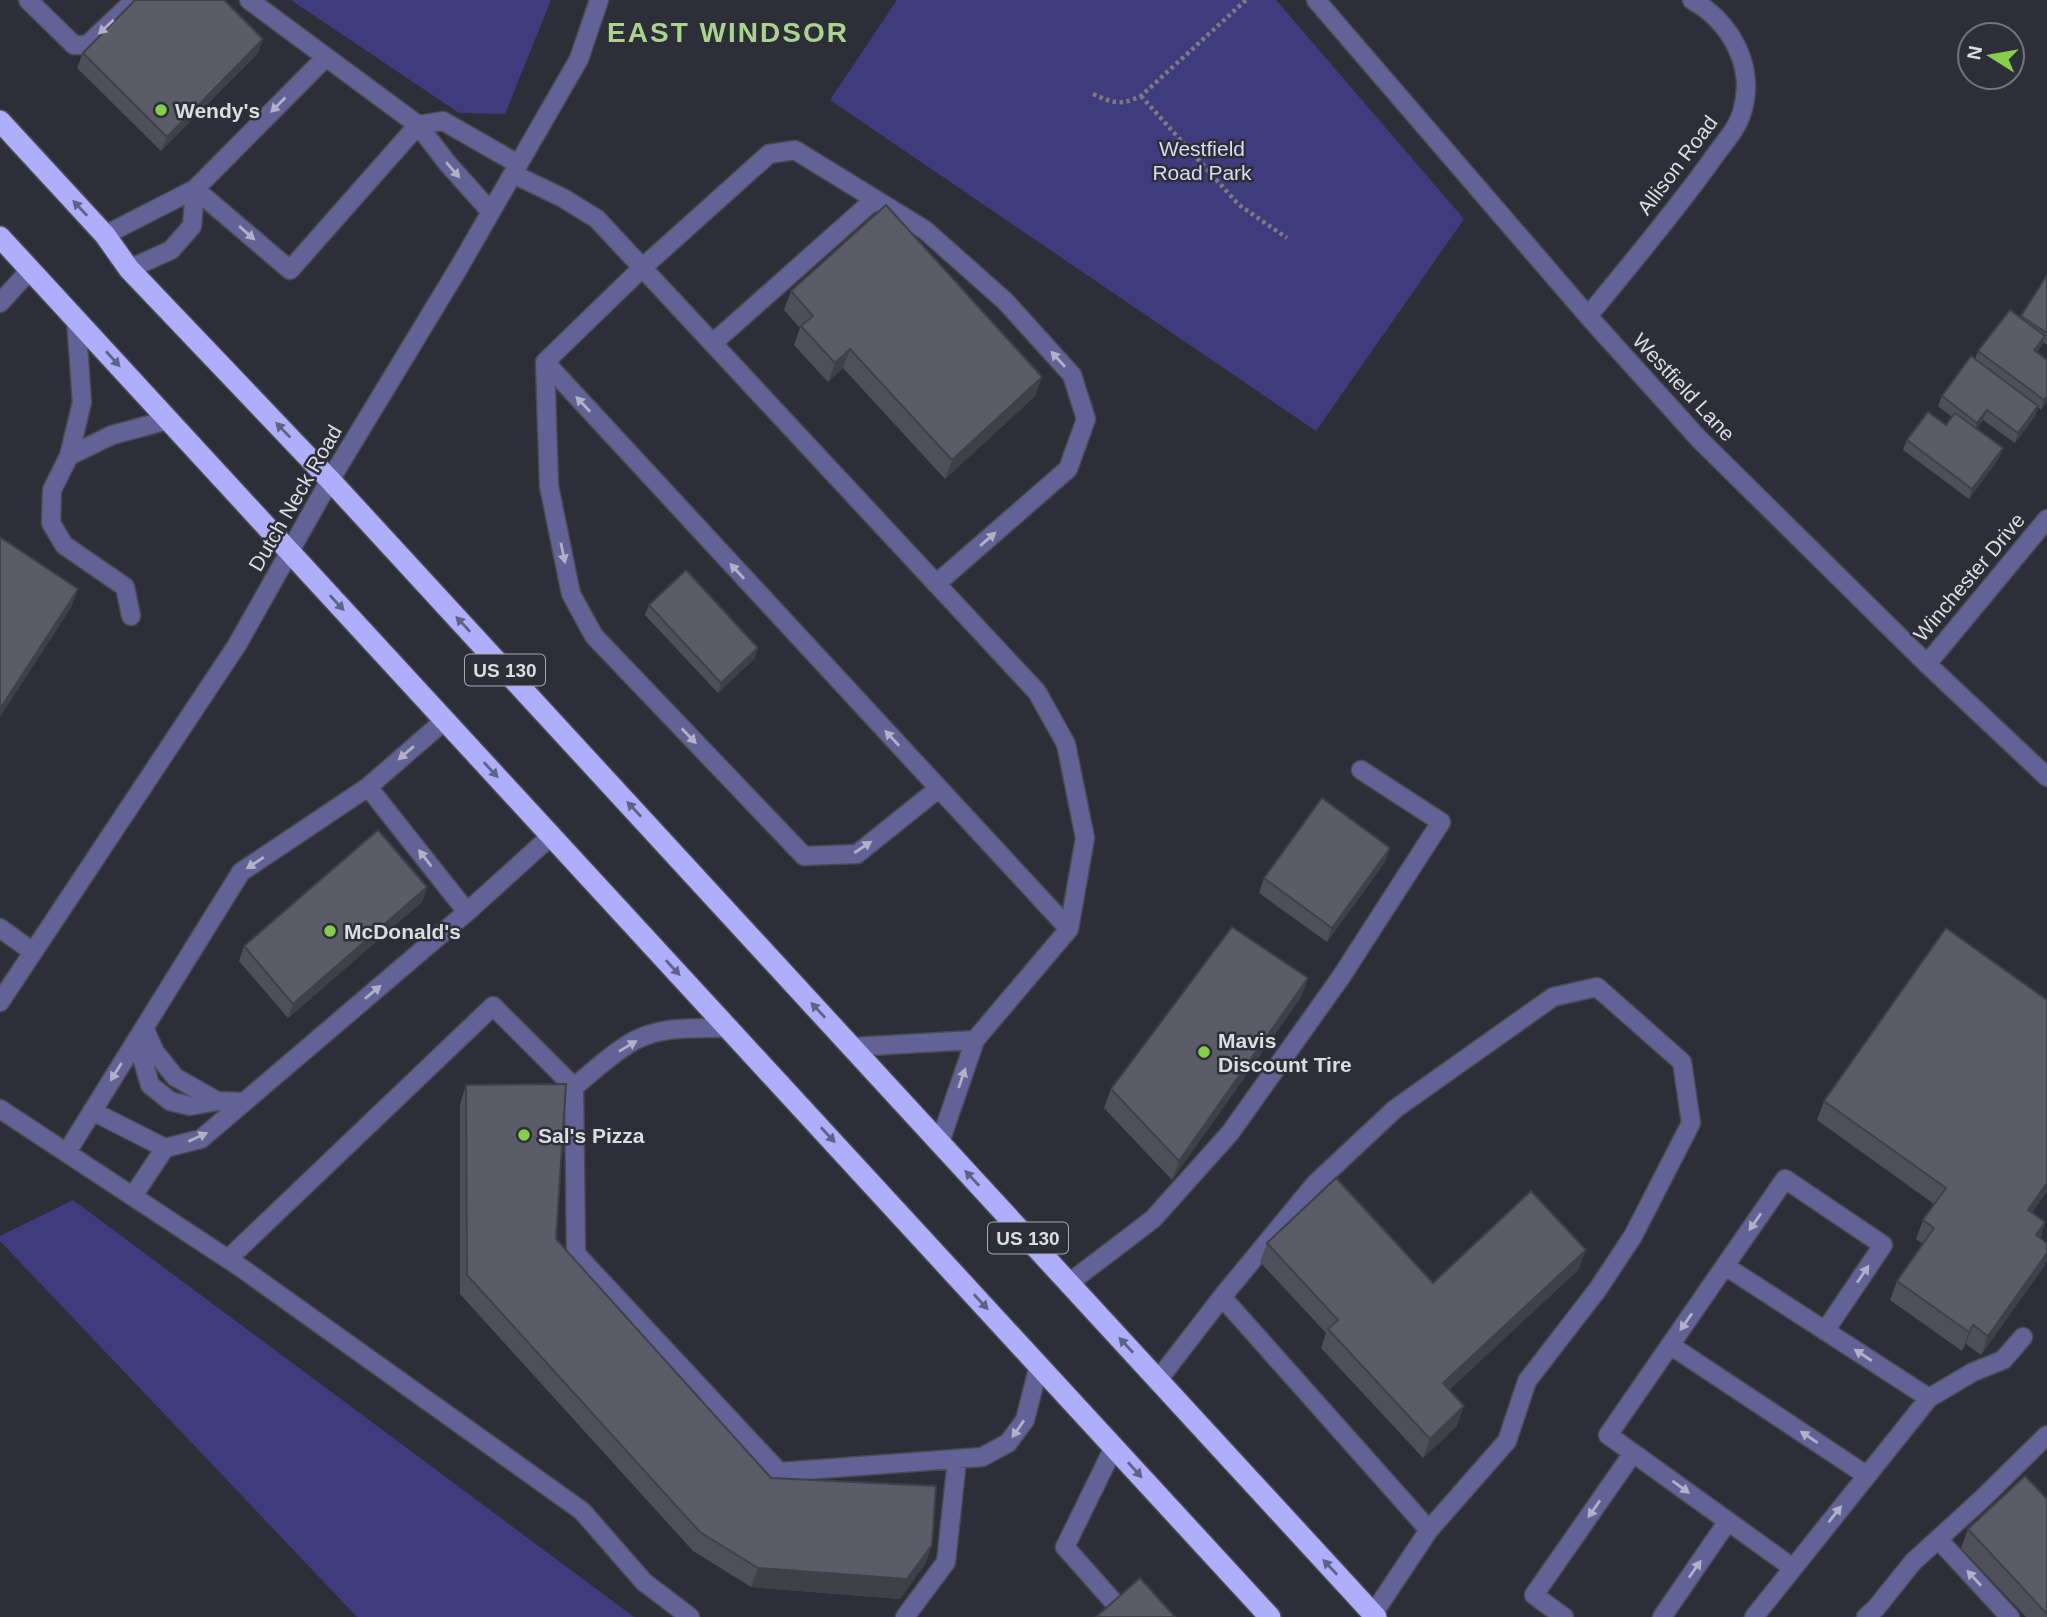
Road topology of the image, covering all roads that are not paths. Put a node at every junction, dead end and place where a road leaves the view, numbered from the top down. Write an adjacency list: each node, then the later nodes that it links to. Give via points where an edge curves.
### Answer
1 (28, 0): 2 (street, one-way to 1, via 87,45 74,45)
2 (135, 0)
3 (249, 0): 7 (street)
4 (599, 0): 10 (street, Dutch Neck Road, via 579,59)
5 (1315, 0): 20 (street, Westfield Lane)
6 (1692, 0): 20 (street, Allison Road, via 1723,25 1743,59 1746,98 1742,115 1684,198)
7 (326, 57): 9 (street); 11 (street, one-way to 11)
8 (0, 121): 14 (highway, US 130, one-way to 8)
9 (418, 125): 10 (street, via 443,121); 11 (street, one-way to 9, via 290,270); 13 (street, one-way to 13)
10 (515, 169): 13 (street, Dutch Neck Road); 16 (street, via 597,219)
11 (195, 189): 14 (street); 17 (street, via 192,226 171,250)
12 (876, 200): 16 (street, via 794,150 769,154); 22 (street); 29 (street, one-way to 12, via 1068,469 1086,419 1072,374 1005,300 925,230)
13 (491, 212): 26 (street, Dutch Neck Road)
14 (105, 235): 17 (highway, US 130)
15 (0, 237): 18 (highway)
16 (642, 268): 22 (street); 23 (street)
17 (129, 269): 26 (highway, US 130, one-way to 17)
18 (30, 270): 19 (street); 21 (highway)
19 (0, 303)
20 (1588, 316): 31 (street, Westfield Lane, via 1699,439)
21 (76, 319): 24 (highway, one-way to 24); 25 (street, via 82,402)
22 (713, 343): 29 (street)
23 (545, 362): 36 (street, one-way to 23); 36 (street, one-way to 36, via 549,486 571,594 594,636 804,856 856,854)
24 (168, 420): 25 (street, via 112,435); 28 (highway)
25 (69, 456): 30 (street, via 52,490 51,523 64,545 125,587)
26 (330, 480): 28 (street, Dutch Neck Road); 46 (highway, US 130, one-way to 26)
27 (2047, 519): 31 (street, Winchester Drive)
28 (291, 552): 32 (highway, one-way to 32); 41 (street, Dutch Neck Road, via 237,645)
29 (936, 584): 40 (street, via 1037,692 1066,744 1085,838)
30 (131, 616)
31 (1927, 664): 34 (street, Westfield Lane)
32 (445, 720): 35 (street, one-way to 35); 37 (highway, one-way to 37)
33 (1362, 770): 58 (street, via 1441,822 1341,977 1230,1133 1153,1219)
34 (2047, 777)
35 (368, 787): 38 (street, one-way to 35); 43 (street, one-way to 43, via 241,872)
36 (938, 789): 40 (street)
37 (551, 836): 38 (street); 44 (highway, one-way to 44)
38 (467, 912): 49 (street, one-way to 38)
39 (0, 928): 41 (street)
40 (1069, 929): 45 (street)
41 (33, 952): 42 (street, Dutch Neck Road)
42 (0, 1002)
43 (144, 1027): 48 (street, via 155,1052 176,1077); 48 (street, via 141,1054 150,1085 170,1101 190,1106); 51 (street, one-way to 51)
44 (730, 1028): 47 (street, one-way to 44, via 628,1044 655,1033); 63 (highway, one-way to 63)
45 (975, 1040): 46 (street); 52 (street, one-way to 45)
46 (852, 1047): 52 (highway, US 130)
47 (574, 1087): 56 (street, via 493,1006); 69 (street, via 576,1254 779,1472)
48 (217, 1101): 49 (street)
49 (244, 1102): 53 (street, one-way to 49, via 201,1139)
50 (0, 1109): 54 (street)
51 (92, 1111): 53 (street); 54 (street)
52 (940, 1142): 58 (highway, US 130, one-way to 52)
53 (165, 1148): 55 (street)
54 (67, 1152): 55 (street)
55 (133, 1196): 56 (street)
56 (228, 1259): 76 (street, via 582,1511 644,1582)
57 (1725, 1266): 60 (street); 60 (street, one-way to 57, via 1883,1245 1785,1179); 62 (street, one-way to 62)
58 (1069, 1283): 64 (highway, US 130, one-way to 58)
59 (1222, 1297): 64 (street); 72 (street); 72 (street, via 1314,1184 1395,1109 1553,997 1597,987 1682,1062 1691,1123 1633,1236 1527,1381 1507,1441)
60 (1825, 1331): 65 (street, one-way to 60)
61 (2023, 1337): 65 (street, via 2003,1360)
62 (1670, 1345): 68 (street, via 1608,1435); 70 (street, one-way to 62)
63 (1039, 1365): 67 (highway); 69 (street, one-way to 69, via 1025,1420 1008,1443 982,1457)
64 (1158, 1380): 75 (highway, US 130, one-way to 64)
65 (1929, 1398): 70 (street)
66 (2047, 1435): 73 (street)
67 (1114, 1447): 78 (street, via 1065,1547); 79 (highway, one-way to 79)
68 (1633, 1453): 71 (street, one-way to 71); 80 (street, one-way to 80, via 1534,1595)
69 (957, 1460): 77 (street, via 946,1562)
70 (1866, 1475): 74 (street, one-way to 70)
71 (1728, 1521): 74 (street); 81 (street, one-way to 71)
72 (1429, 1530): 75 (street)
73 (1938, 1539): 83 (street); 84 (street, one-way to 73)
74 (1793, 1568): 82 (street)
75 (1374, 1615)
76 (690, 1617)
77 (905, 1617)
78 (1127, 1617)
79 (1270, 1617)
80 (1564, 1617)
81 (1662, 1617)
82 (1754, 1617)
83 (1866, 1617)
84 (2010, 1617)

